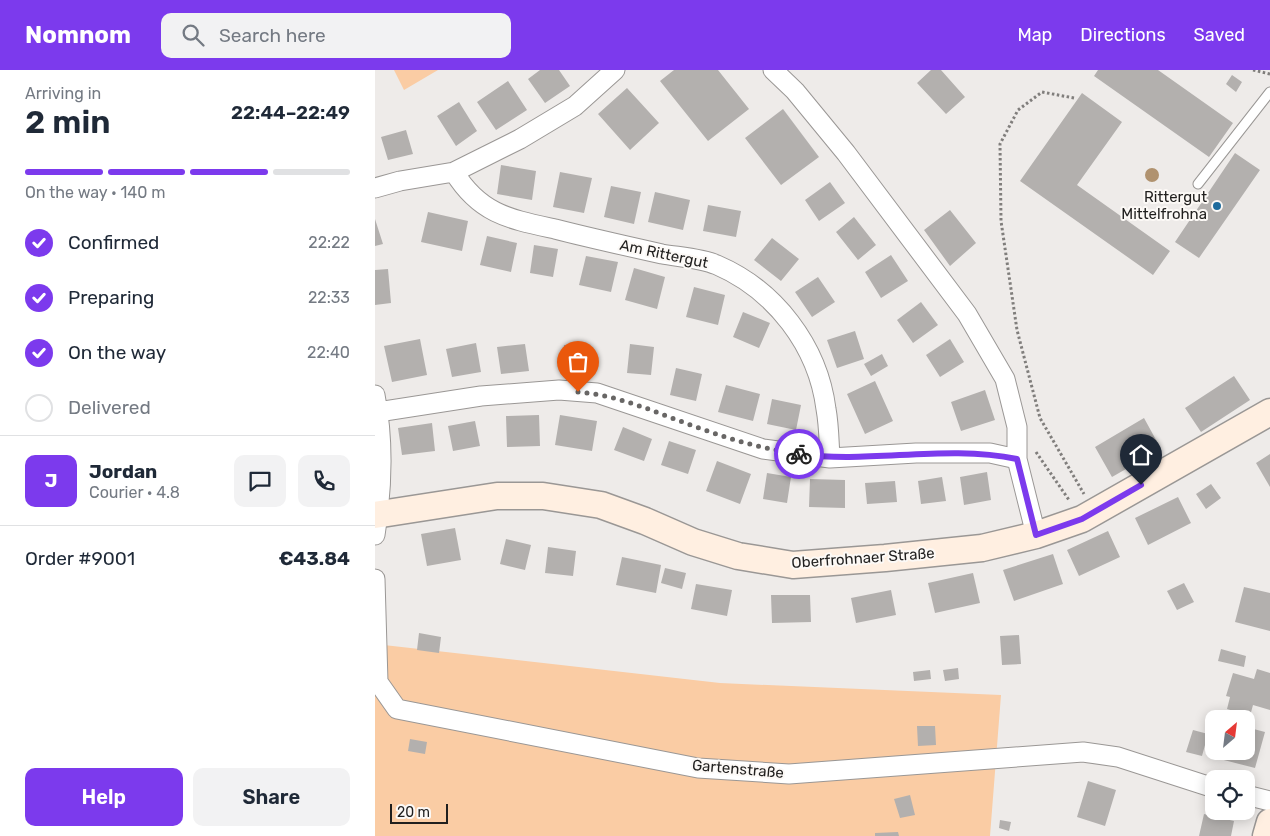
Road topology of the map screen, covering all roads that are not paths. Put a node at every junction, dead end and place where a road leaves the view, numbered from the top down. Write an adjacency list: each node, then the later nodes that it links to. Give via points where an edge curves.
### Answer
1 (615, 70): 4 (street, via 575,106)
2 (773, 70): 10 (street, via 795,91 846,153 967,314 1005,379 1017,427)
3 (1270, 92): 5 (lane)
4 (454, 172): 6 (street); 9 (street, Am Rittergut, via 465,189 487,209 528,223 715,264 756,286 801,338 815,366 826,408)
5 (1198, 184)
6 (375, 188)
7 (377, 404): 9 (street, via 559,390 597,393 763,449); 11 (street, via 381,437)
8 (1270, 412): 12 (street, Oberfrohnaer Straße, via 1088,516)
9 (830, 458): 10 (street, via 916,452 990,453)
10 (1017, 459): 12 (street)
11 (376, 521): 12 (street, Oberfrohnaer Straße, via 497,496 543,496 601,505 693,542 738,556 793,565 982,548)
12 (1036, 535)
13 (375, 579): 14 (street, Gartenstraße, via 378,682 397,709 698,768 789,774 1083,752 1118,757)
14 (1205, 785)
15 (1255, 797): 16 (street)
16 (1270, 801)
17 (1270, 822): 18 (street)
18 (1266, 836)

